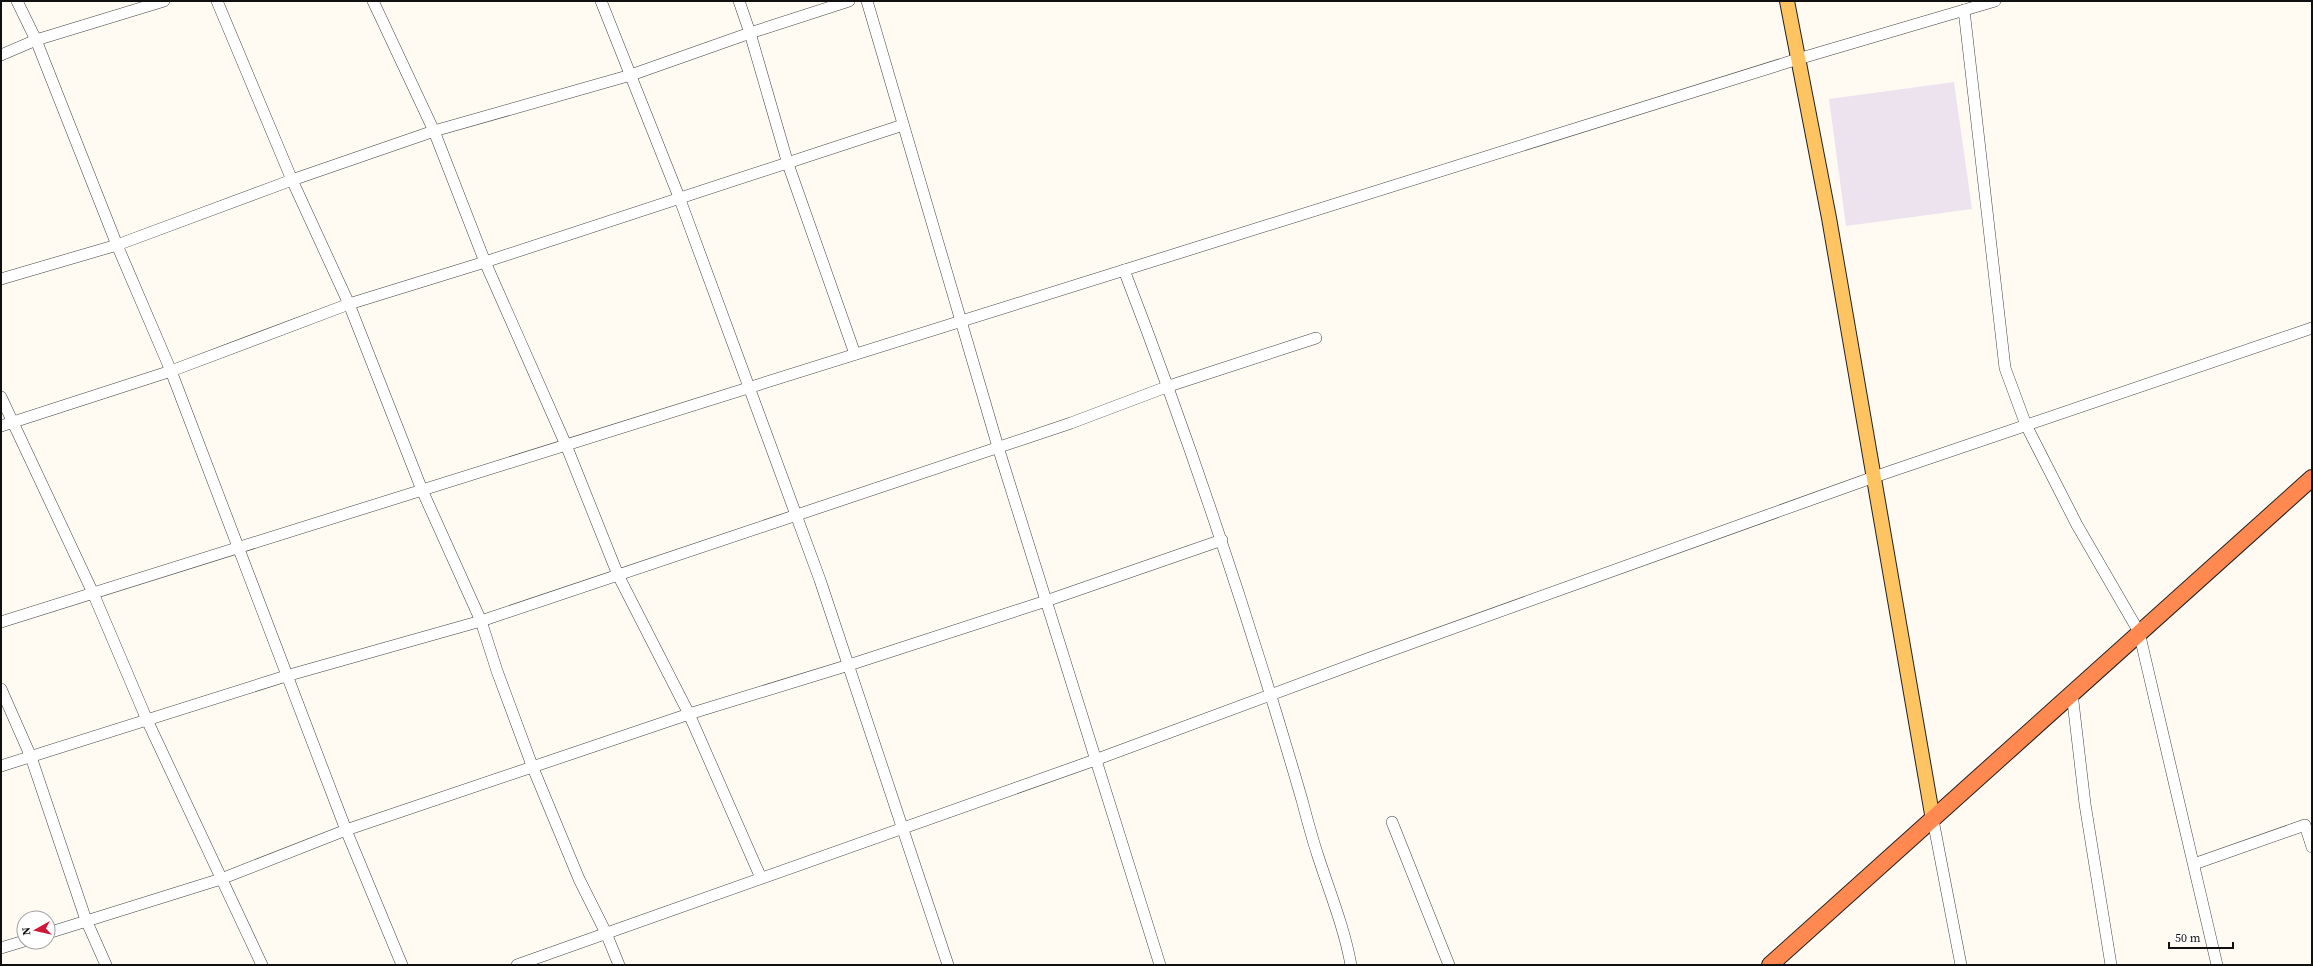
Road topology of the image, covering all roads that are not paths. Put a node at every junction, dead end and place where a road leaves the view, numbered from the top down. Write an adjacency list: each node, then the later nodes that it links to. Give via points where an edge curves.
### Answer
1 (17, 1): 13 (street)
2 (164, 1): 13 (street)
3 (217, 1): 20 (street)
4 (373, 1): 18 (street)
5 (601, 1): 16 (street)
6 (739, 1): 12 (street)
7 (849, 1): 12 (street)
8 (868, 1): 17 (street)
9 (1787, 1): 15 (main road)
10 (1995, 1): 11 (street)
11 (1964, 10): 15 (street); 36 (street, via 2000,339 2005,368)
12 (750, 33): 16 (street); 19 (street)
13 (36, 40): 14 (street); 22 (street)
14 (1, 55)
15 (1798, 59): 24 (street); 40 (main road, via 1829,218)
16 (631, 75): 18 (street); 21 (street)
17 (903, 125): 19 (street); 27 (street)
18 (434, 131): 20 (street); 23 (street)
19 (788, 164): 21 (street); 30 (street)
20 (292, 180): 22 (street); 26 (street)
21 (679, 197): 23 (street); 33 (street)
22 (117, 245): 25 (street); 31 (street)
23 (485, 262): 26 (street); 38 (street)
24 (1124, 270): 27 (street); 32 (street)
25 (1, 279)
26 (349, 304): 31 (street); 42 (street)
27 (960, 321): 30 (street); 39 (street)
28 (2312, 328): 36 (street)
29 (1316, 338): 32 (street)
30 (855, 354): 33 (street)
31 (171, 371): 35 (street); 45 (street)
32 (1169, 386): 39 (street); 44 (street)
33 (750, 387): 38 (street); 43 (street)
34 (1, 397): 35 (street)
35 (12, 422): 37 (street); 47 (street)
36 (2026, 425): 40 (street); 51 (street, via 2077,525)
37 (1, 426)
38 (566, 445): 42 (street); 46 (street)
39 (998, 447): 43 (street); 48 (street)
40 (1874, 477): 56 (street); 63 (main road)
41 (2312, 478): 51 (highway)
42 (422, 490): 45 (street); 49 (street)
43 (797, 516): 46 (street); 52 (street)
44 (1222, 540): 48 (street); 56 (street)
45 (236, 548): 47 (street); 53 (street)
46 (618, 575): 49 (street); 57 (street)
47 (93, 593): 50 (street); 58 (street)
48 (1046, 601): 52 (street); 60 (street)
49 (481, 621): 53 (street); 62 (street)
50 (1, 622)
51 (2139, 632): 55 (highway); 68 (street)
52 (849, 666): 57 (street); 65 (street)
53 (286, 676): 58 (street); 66 (street)
54 (1, 689): 59 (street)
55 (2072, 693): 63 (highway); 87 (street, via 2085,804)
56 (1271, 694): 60 (street); 83 (street, via 1317,854 1345,930)
57 (689, 714): 62 (street); 69 (street)
58 (147, 720): 59 (street); 70 (street)
59 (32, 757): 61 (street); 71 (street)
60 (1096, 760): 65 (street); 82 (street)
61 (1, 766)
62 (533, 768): 66 (street); 73 (street)
63 (1933, 820): 85 (highway); 86 (street)
64 (1392, 822): 84 (street)
65 (903, 828): 69 (street); 81 (street)
66 (346, 830): 70 (street); 78 (street)
67 (2312, 847): 68 (street, via 2305,825)
68 (2194, 864): 88 (street)
69 (761, 878): 73 (street)
70 (221, 879): 71 (street); 77 (street)
71 (86, 920): 72 (street); 76 (street)
72 (56, 930)
73 (606, 933): 79 (street); 80 (street)
74 (16, 943): 75 (street)
75 (1, 948)
76 (106, 965)
77 (262, 965)
78 (402, 965)
79 (517, 965)
80 (619, 965)
81 (948, 965)
82 (1160, 965)
83 (1351, 965)
84 (1449, 965)
85 (1770, 965)
86 (1961, 965)
87 (2111, 965)
88 (2217, 965)

